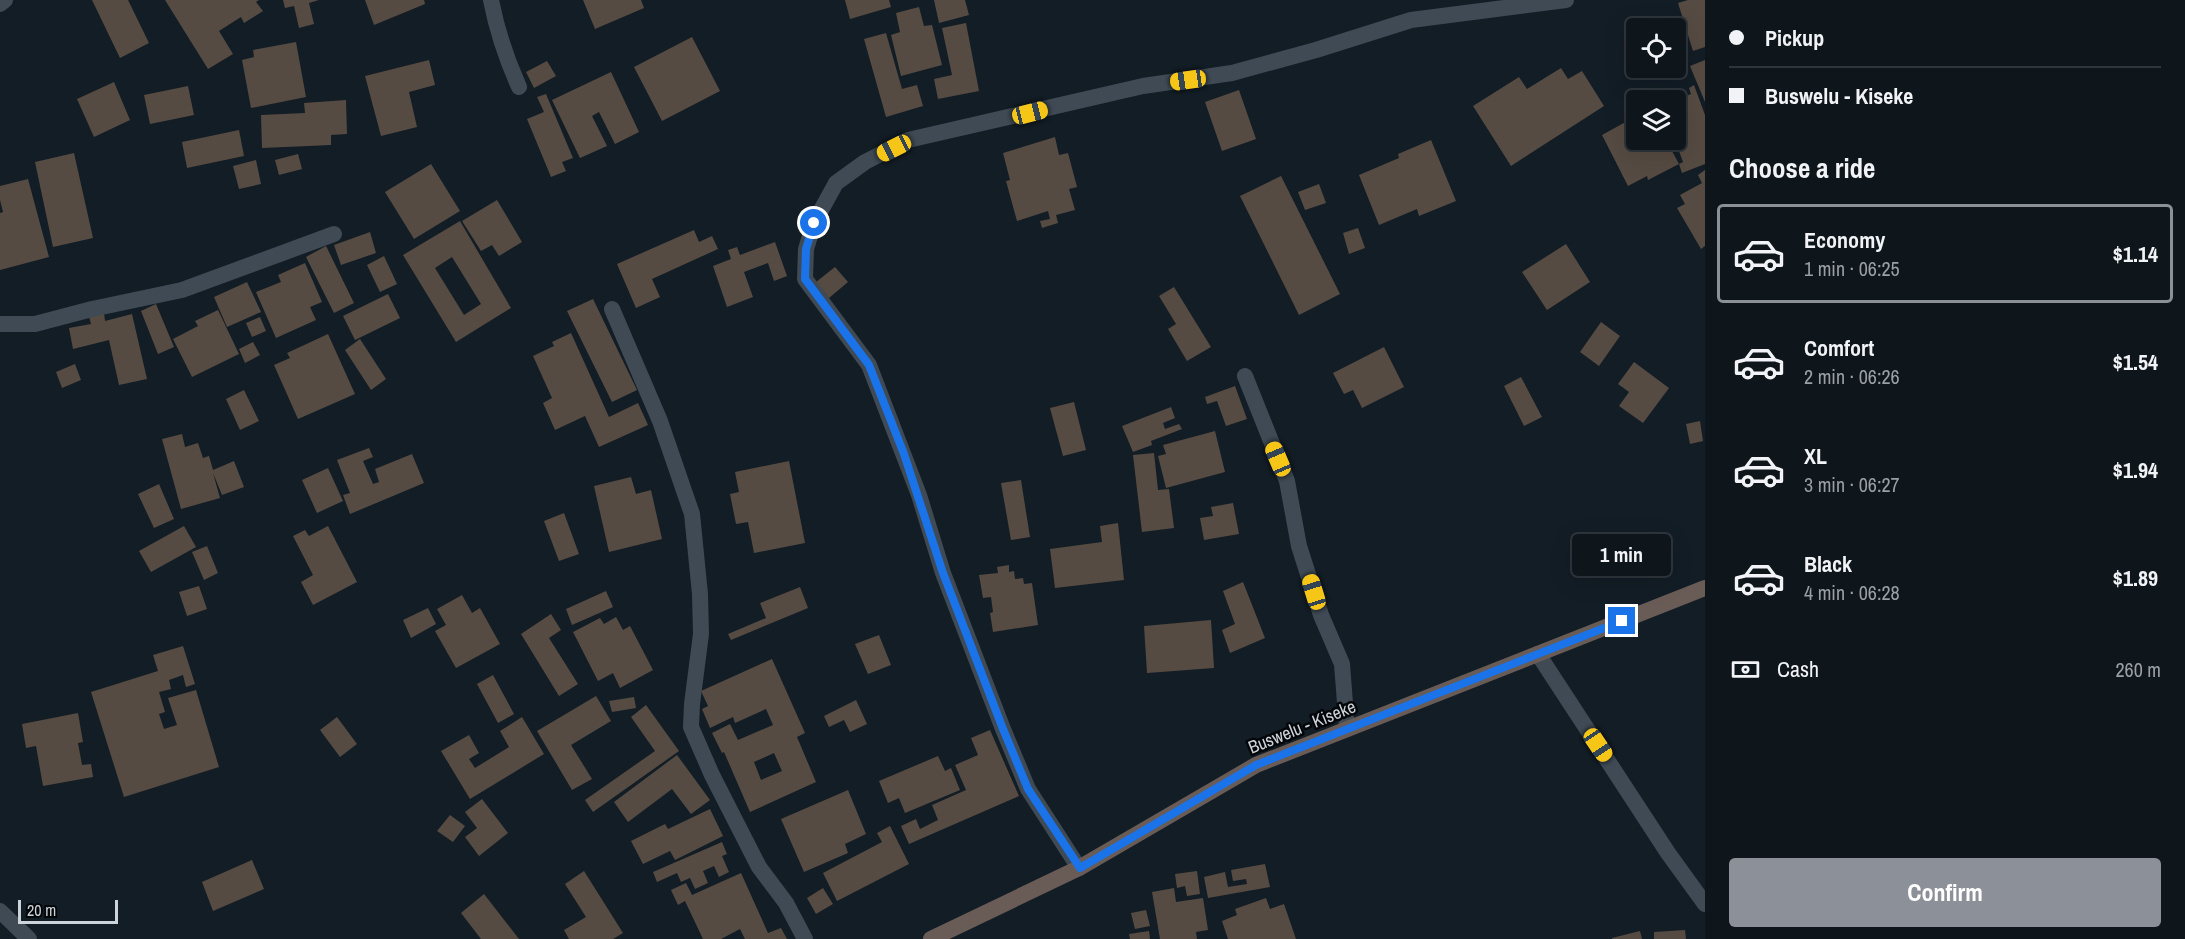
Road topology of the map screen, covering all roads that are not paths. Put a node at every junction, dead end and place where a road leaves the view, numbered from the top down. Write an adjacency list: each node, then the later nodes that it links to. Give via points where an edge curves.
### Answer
1 (5, 0): 4 (street)
2 (491, 0): 5 (street, via 505,57)
3 (1566, 0): 13 (street, via 1411,20 1232,73 1143,86 909,140 836,183 811,232 805,279 869,365 915,485 943,573 1028,789)
4 (0, 4)
5 (519, 87)
6 (334, 234): 8 (street, via 182,290 34,324)
7 (612, 309): 17 (street, via 660,421 692,514 701,634 691,727 759,867 786,903)
8 (0, 324)
9 (1245, 375): 12 (street, via 1287,481 1299,546 1342,664)
10 (1705, 588): 11 (main road, Buswelu - Kiseke)
11 (1538, 654): 12 (main road, Buswelu - Kiseke); 14 (street)
12 (1347, 729): 13 (main road, Buswelu - Kiseke, via 1256,765)
13 (1080, 868): 18 (main road, Buswelu - Kiseke)
14 (1705, 904)
15 (0, 911): 16 (street)
16 (28, 939)
17 (805, 939)
18 (931, 939)

